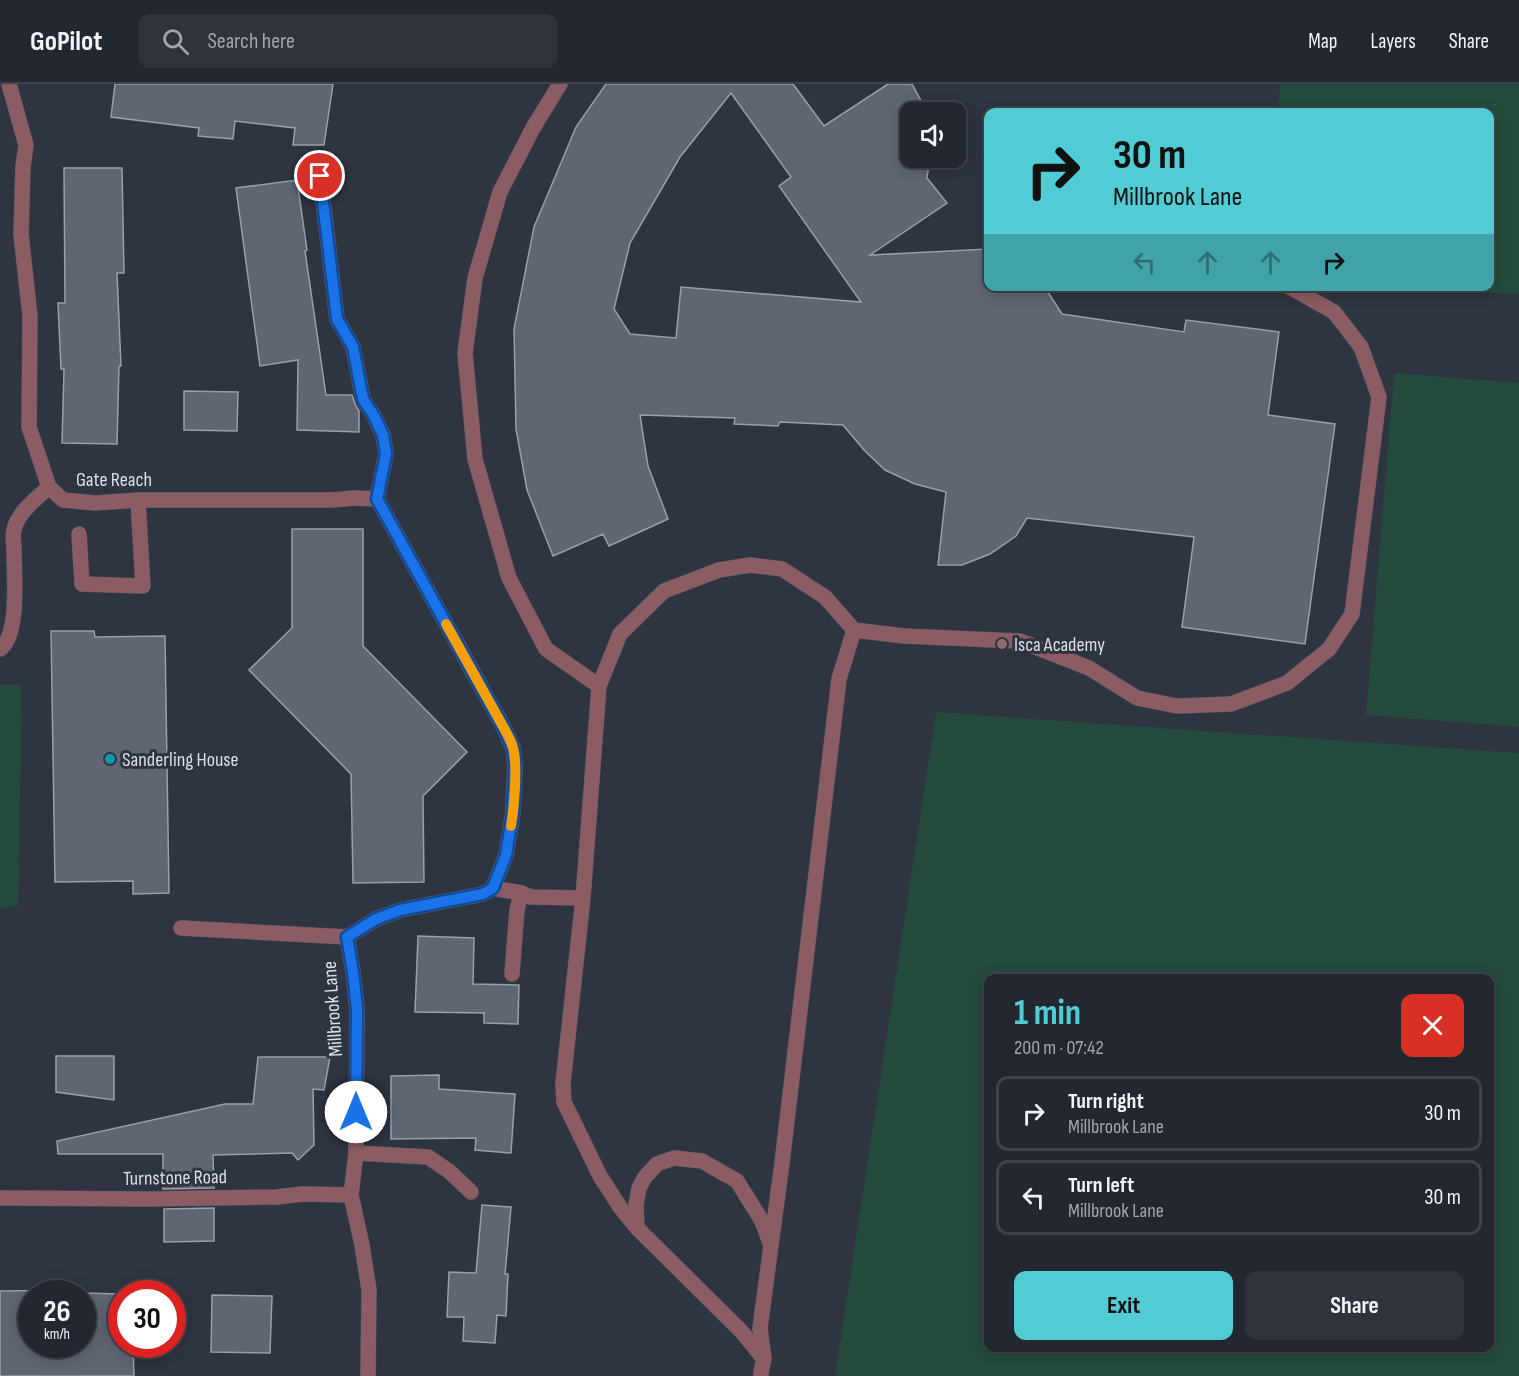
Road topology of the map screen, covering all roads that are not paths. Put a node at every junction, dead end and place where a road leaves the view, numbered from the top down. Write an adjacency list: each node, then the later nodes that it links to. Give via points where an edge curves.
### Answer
1 (9, 84): 5 (street, Gate Reach, via 26,145 21,234 30,315 29,427)
2 (560, 84): 11 (street, via 500,192 475,278 465,354 475,459 509,578 546,649)
3 (320, 176): 6 (street, via 337,319 353,347 363,399 383,435 386,454)
4 (1297, 291): 9 (street, via 1334,312 1361,347 1380,397 1352,614 1329,649 1287,683 1231,704 1177,706 1137,698 1089,668 1020,641)
5 (49, 487): 7 (street, Gate Reach, via 63,500); 10 (street, via 25,509 14,530 12,632)
6 (377, 499): 7 (street, Gate Reach); 12 (street, via 513,748 513,812 506,855)
7 (138, 500): 8 (street, via 143,586 82,584)
8 (79, 534)
9 (854, 630): 11 (street, via 825,597 782,569 750,565 719,570 664,591 620,634); 23 (street, via 839,679)
10 (0, 649)
11 (599, 686): 14 (street)
12 (493, 888): 13 (street, Millbrook Lane); 16 (street, Millbrook Lane, via 483,894 400,910)
13 (521, 893): 14 (street, Millbrook Lane, via 531,897); 17 (street)
14 (583, 898): 22 (street, via 564,1102 600,1176)
15 (182, 928): 16 (street)
16 (347, 937): 18 (street, Millbrook Lane, via 357,1009)
17 (512, 974)
18 (356, 1154): 19 (street, via 428,1158); 20 (street, Millbrook Lane)
19 (471, 1192)
20 (351, 1195): 21 (street, Turnstone Road); 25 (street, Millbrook Lane, via 369,1290)
21 (0, 1198)
22 (637, 1228): 23 (street, via 639,1188 657,1164 674,1158 702,1161 737,1181 762,1221); 24 (street, via 741,1331)
23 (771, 1245): 24 (street, via 760,1328)
24 (762, 1369)
25 (368, 1376)

